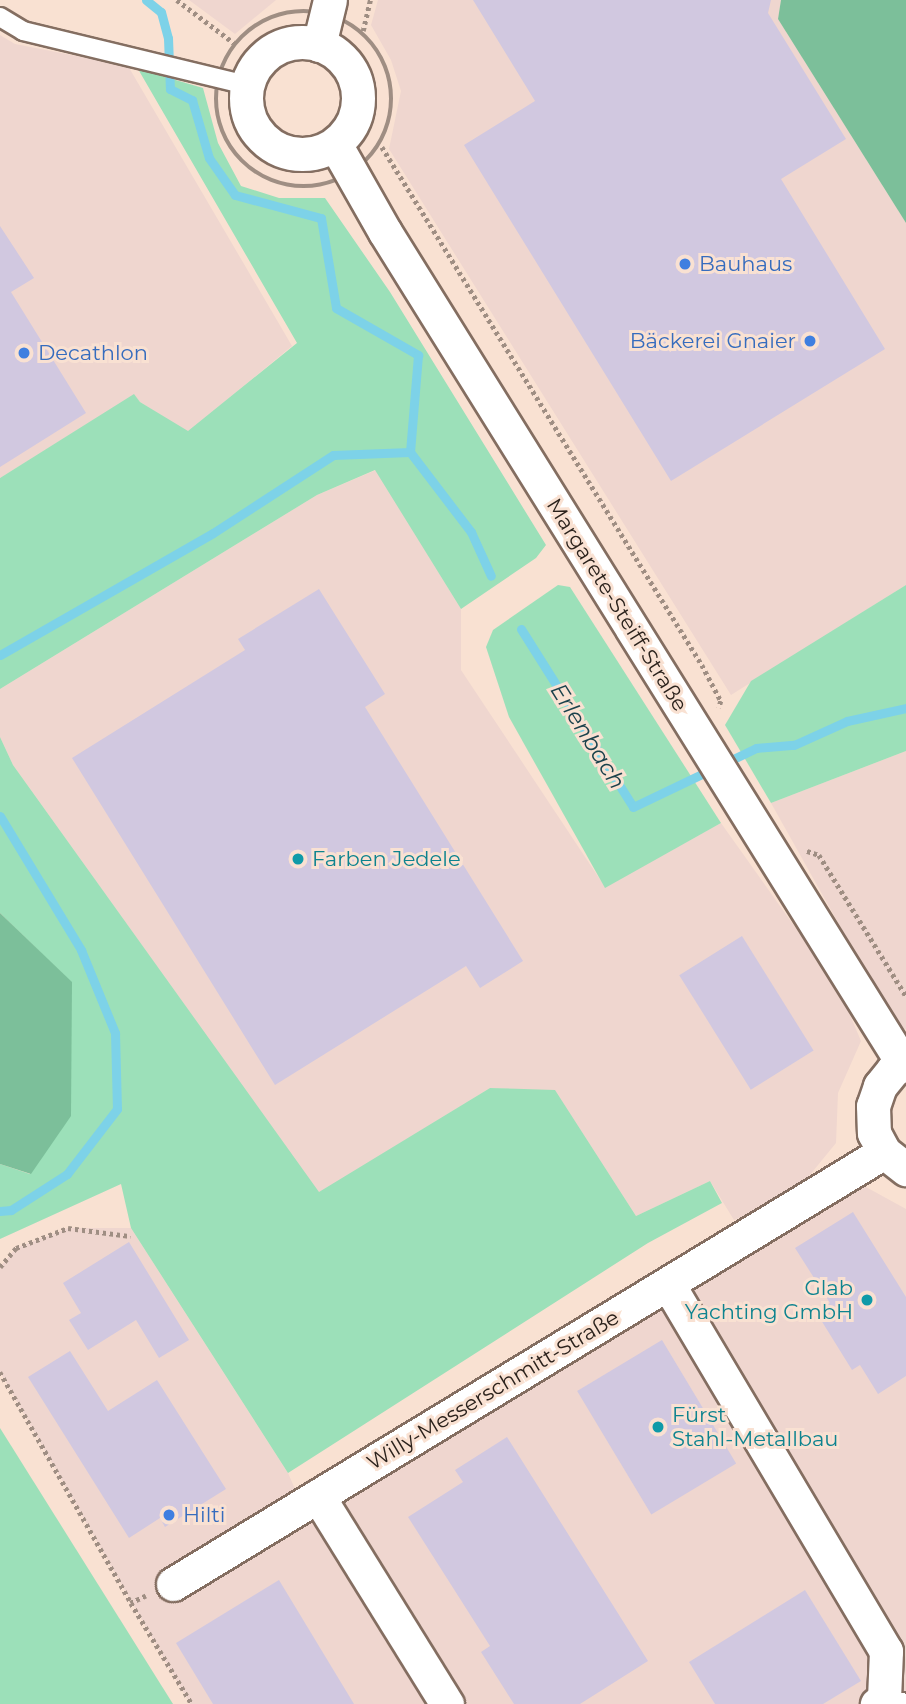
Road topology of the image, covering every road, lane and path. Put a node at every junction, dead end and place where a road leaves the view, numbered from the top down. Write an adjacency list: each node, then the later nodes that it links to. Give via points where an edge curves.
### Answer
1 (177, 0): 6 (path)
2 (370, 0): 5 (path)
3 (0, 17): 7 (lane, via 23,30)
4 (325, 20): 5 (path); 6 (path, via 302,11 284,12 258,23); 7 (street, via 270,51); 9 (street, via 357,87 357,109)
5 (363, 31): 8 (path, via 393,80 390,129)
6 (234, 43): 7 (path)
7 (233, 81): 9 (street, via 256,132 271,146 292,154); 9 (path, via 216,98 223,132 237,160 249,170 286,187 322,185)
8 (382, 148): 9 (path); 10 (path, via 702,665 721,701)
9 (342, 158): 10 (street, Margarete-Steiff-Straße)
10 (708, 751): 11 (street, Margarete-Steiff-Straße)
11 (904, 1063): 12 (street, via 880,1086 873,1106 874,1132)
12 (895, 1160): 15 (street, Willy-Messerschmitt-Straße)
13 (130, 1236): 14 (path, via 68,1228 16,1248)
14 (0, 1267)
15 (668, 1284): 17 (street, Willy-Messerschmitt-Straße); 20 (street, via 886,1651)
16 (0, 1372): 19 (path)
17 (318, 1496): 18 (street, Willy-Messerschmitt-Straße); 22 (street)
18 (173, 1584): 19 (path)
19 (131, 1603): 21 (path)
20 (889, 1702)
21 (192, 1704)
22 (447, 1704)

